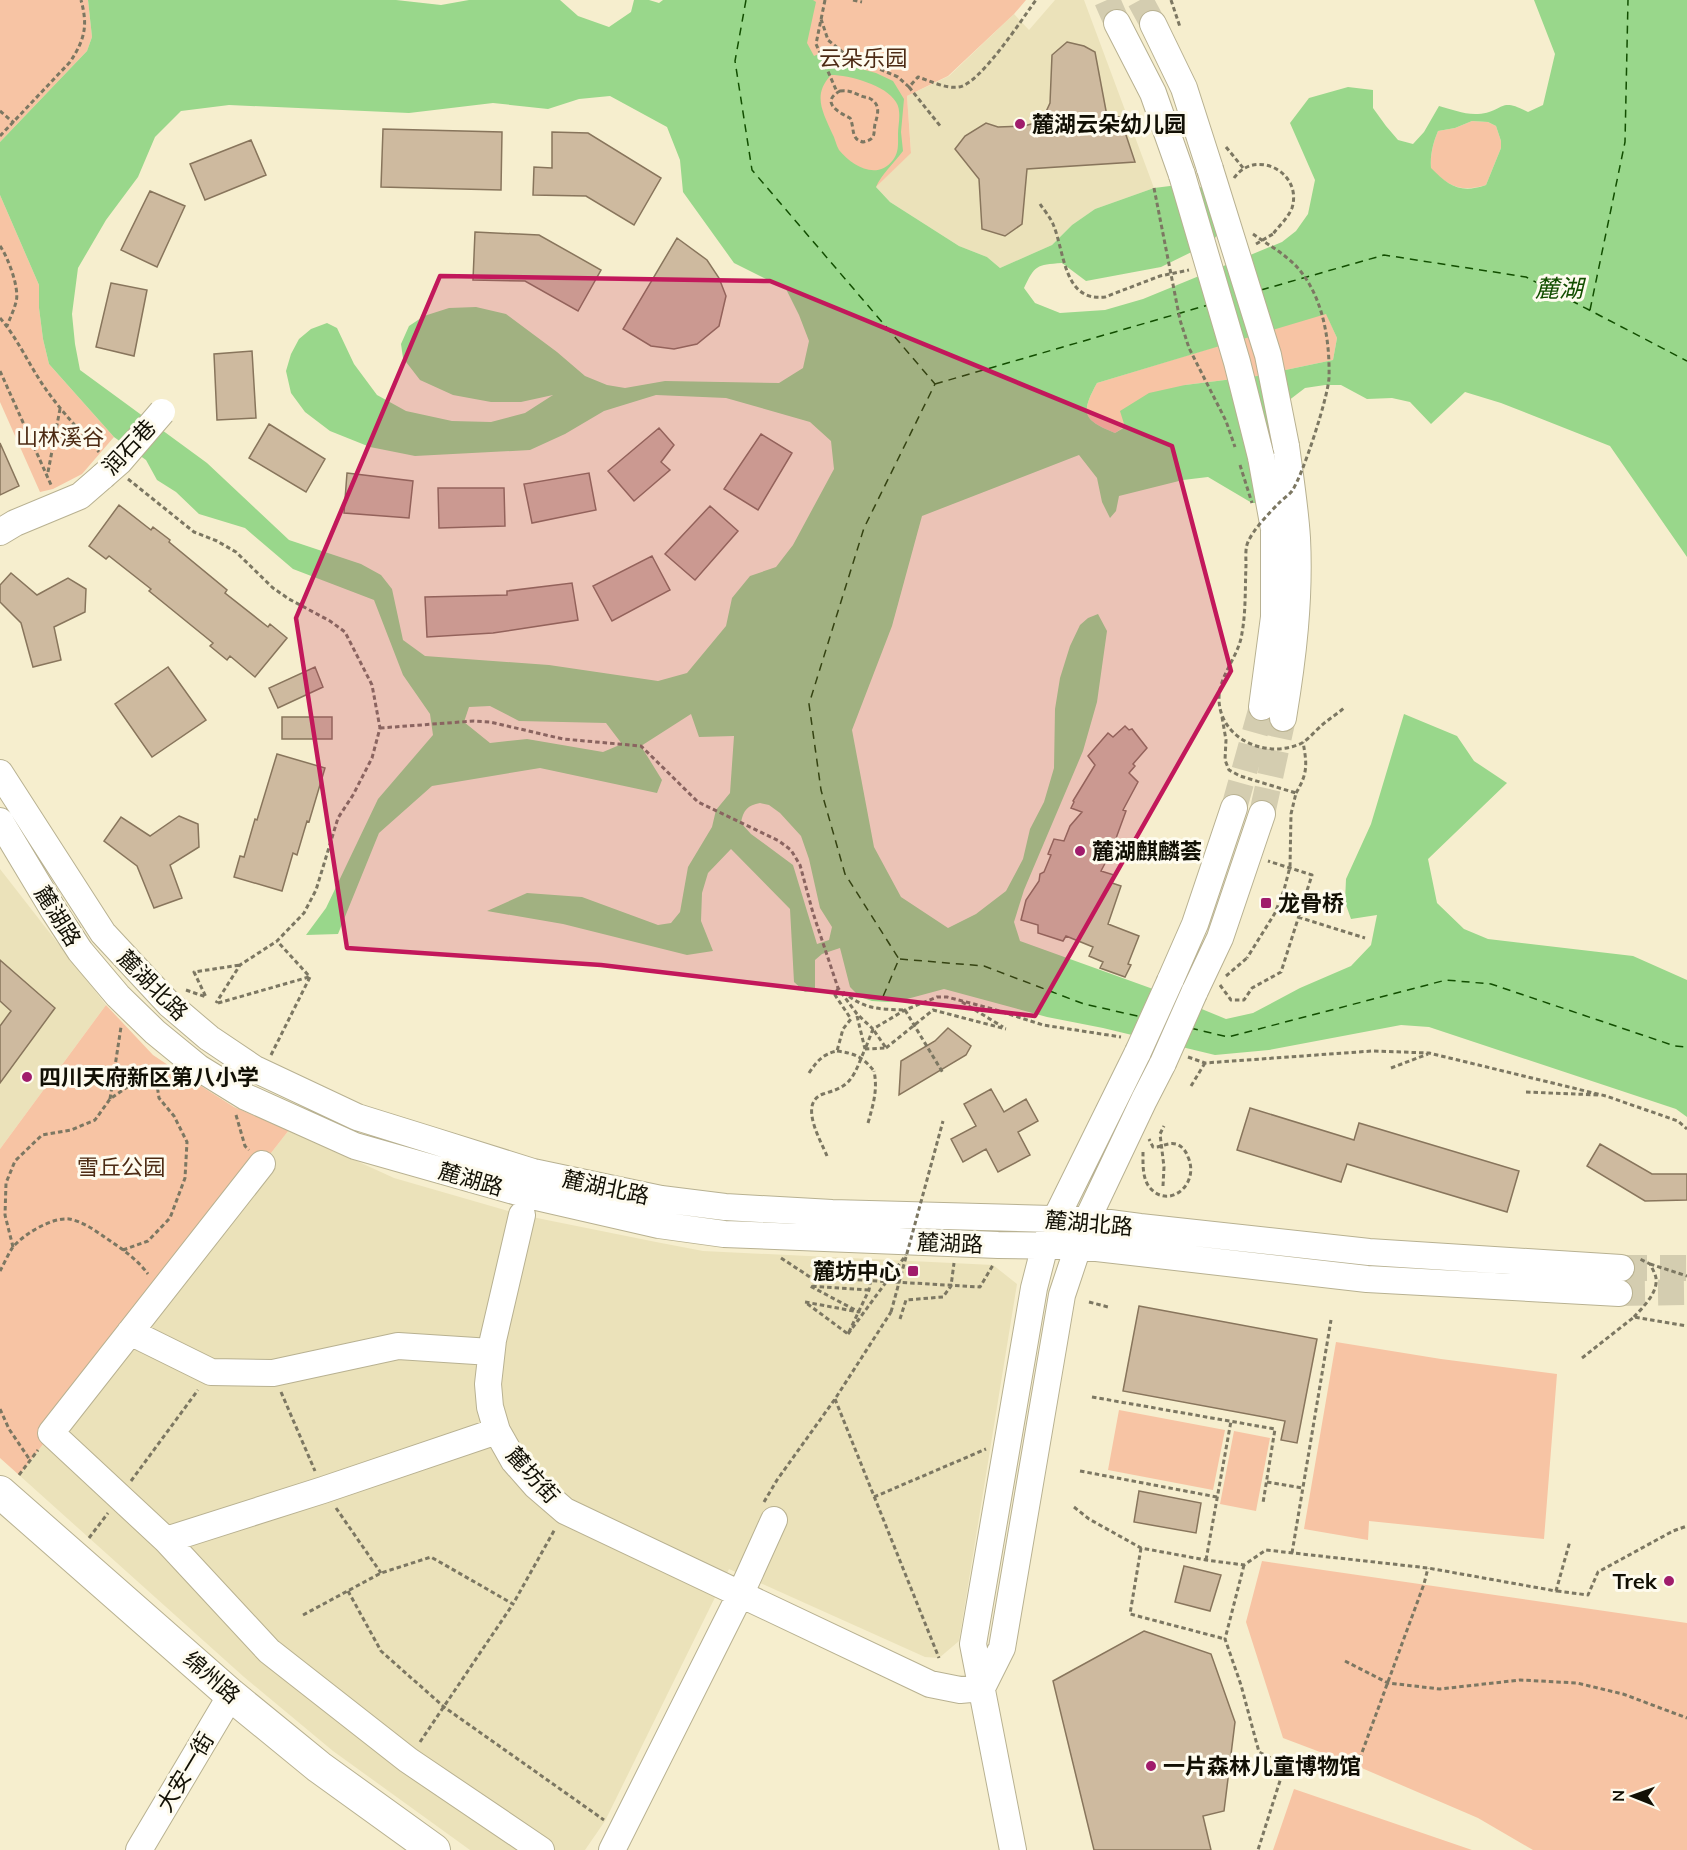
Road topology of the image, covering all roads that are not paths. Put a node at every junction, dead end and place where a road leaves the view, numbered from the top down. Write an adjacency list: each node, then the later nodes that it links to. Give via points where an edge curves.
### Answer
1 (1118, 23): 5 (street, bridge, via 1153,93 1182,175 1236,362 1250,459 1274,529 1275,617)
2 (1153, 24): 5 (street, bridge, via 1221,176 1268,355 1286,446 1297,537 1296,618)
3 (162, 411): 4 (street, 润石巷, bridge, via 119,462 80,496)
4 (0, 531)
5 (1284, 640): 6 (street)
6 (1272, 713)
7 (0, 772): 12 (street, 麓湖北路, via 103,933 169,1004 209,1038 255,1069 357,1117)
8 (1234, 808): 15 (street, bridge, via 1170,981 1133,1045)
9 (1262, 814): 16 (street, bridge, via 1221,938 1194,993 1173,1060 1144,1100)
10 (0, 821): 12 (street, 麓湖路, via 80,951 118,996 199,1068 246,1097 355,1146)
11 (262, 1164): 20 (street)
12 (510, 1177): 13 (street, 麓湖北路)
13 (554, 1188): 15 (street, 麓湖北路, via 725,1207); 17 (street, 麓湖路, via 659,1225 724,1234)
14 (522, 1215): 21 (street, 麓坊街)
15 (1056, 1218): 16 (street, 麓湖北路); 17 (street)
16 (1088, 1220): 18 (street); 19 (street, 麓湖北路, via 1369,1252)
17 (1045, 1245): 18 (street, 麓湖路); 28 (street, via 1034,1288 973,1644)
18 (1079, 1246): 19 (street, 麓湖路, via 1367,1279); 28 (street, via 1062,1295 1002,1648)
19 (1625, 1272)
20 (130, 1332): 21 (street, via 211,1372 273,1373 398,1347); 26 (street, via 51,1433)
21 (491, 1352): 22 (street, 麓坊街, via 488,1384)
22 (497, 1431): 26 (street); 27 (street, 麓坊街, via 514,1461 565,1511)
23 (9, 1483): 29 (main road, 绵州路)
24 (774, 1520): 27 (street)
25 (0, 1521): 29 (main road, 绵州路)
26 (166, 1540): 33 (street, via 269,1651 408,1760)
27 (741, 1593): 28 (street, 麓坊街, via 930,1684 960,1690); 34 (street)
28 (982, 1688): 35 (street)
29 (226, 1704): 30 (street, 大安一街); 31 (main road, 绵州路, via 305,1781); 32 (main road, 绵州路)
30 (139, 1850)
31 (398, 1850)
32 (434, 1850)
33 (541, 1850)
34 (612, 1850)
35 (1013, 1850)

